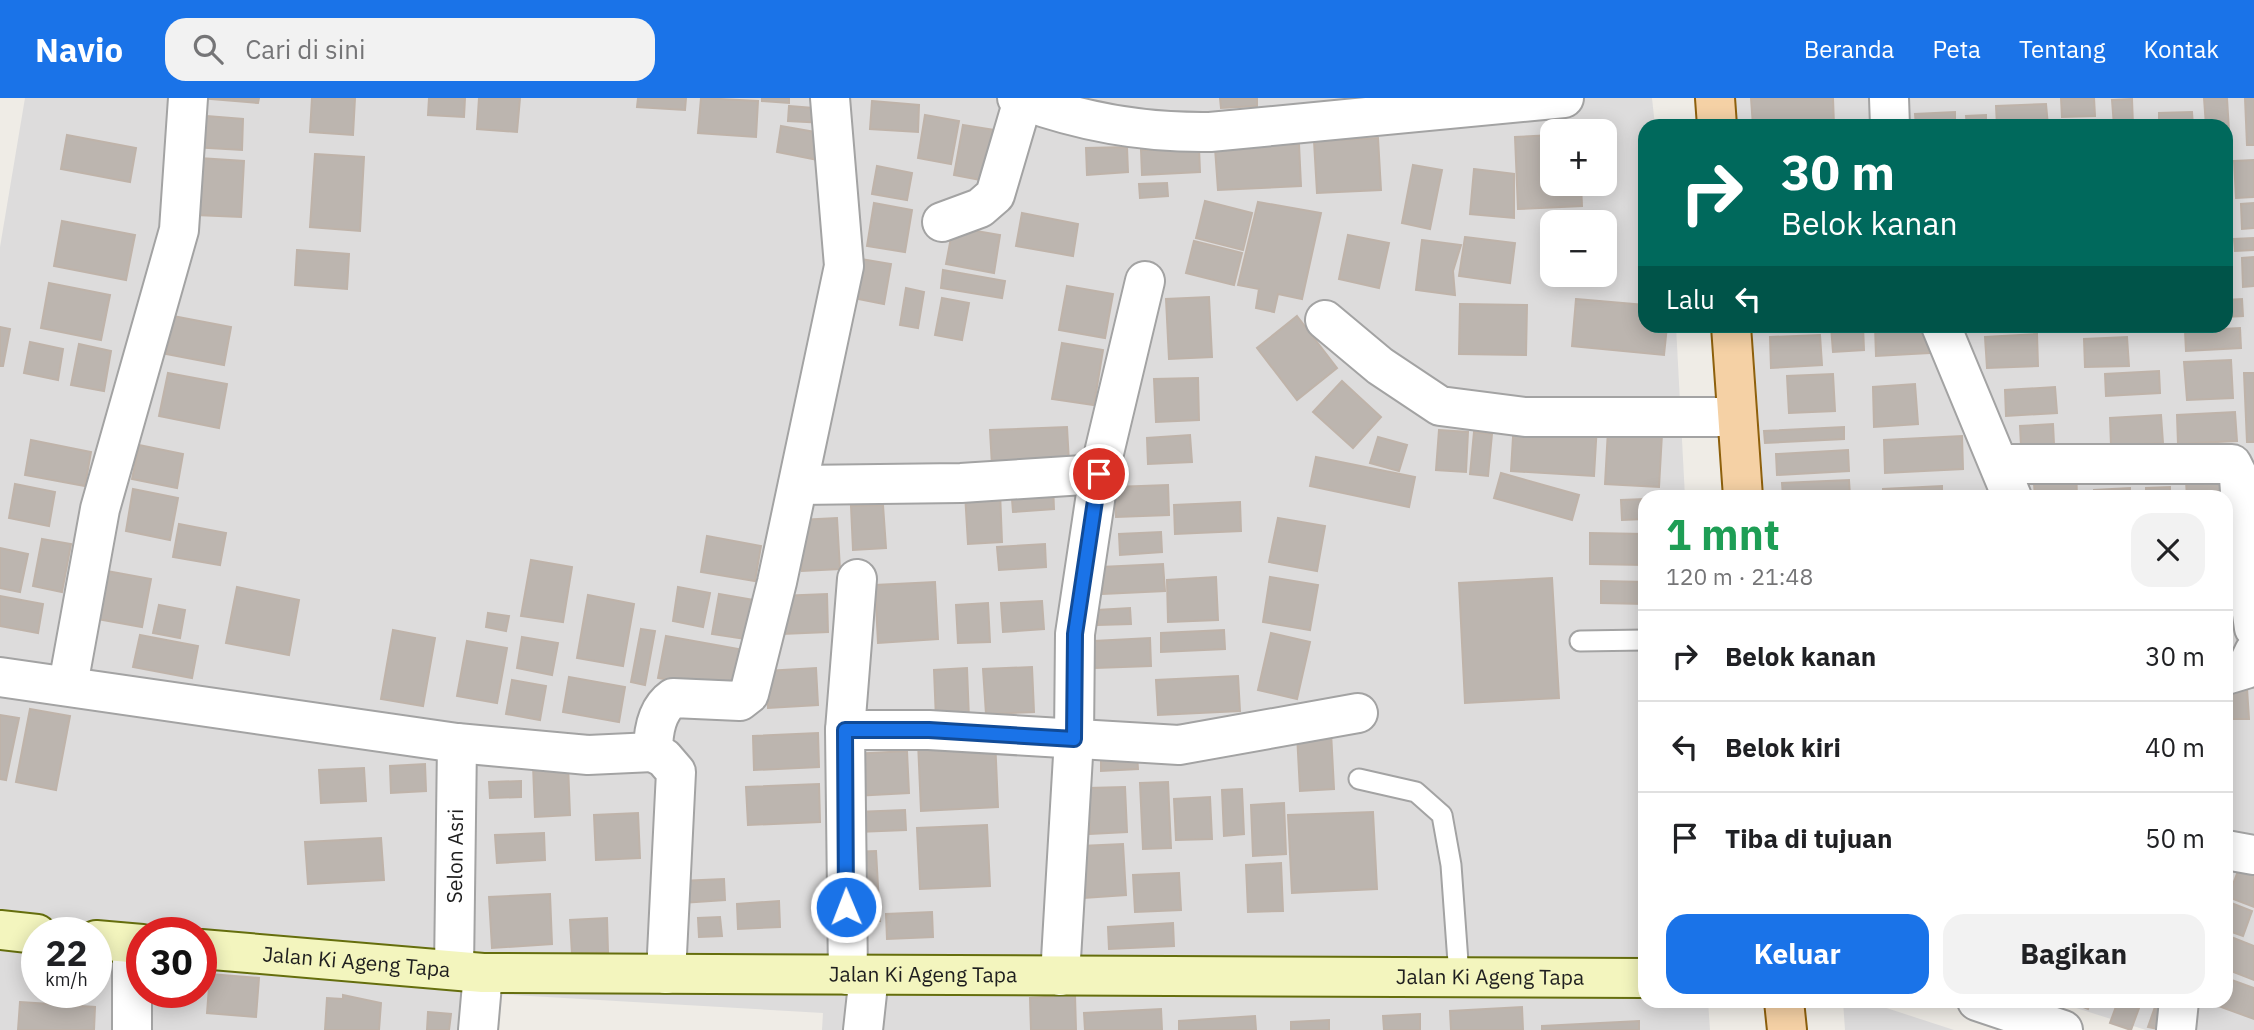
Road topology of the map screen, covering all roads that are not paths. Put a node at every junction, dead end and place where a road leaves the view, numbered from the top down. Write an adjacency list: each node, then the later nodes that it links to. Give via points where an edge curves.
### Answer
1 (188, 98): 28 (street, via 179,230 100,509)
2 (830, 98): 18 (street, via 844,267)
3 (1564, 98): 7 (street)
4 (1715, 98): 8 (main road)
5 (1889, 98): 9 (street)
6 (1020, 99): 7 (street, via 1063,116 1166,133); 10 (street, via 995,195 980,208)
7 (1485, 102)
8 (1716, 119)
9 (1890, 119)
10 (942, 222)
11 (1144, 281): 16 (street)
12 (1325, 320): 15 (street, via 1380,366 1440,406 1525,418)
13 (1731, 333): 15 (main road)
14 (1944, 333): 17 (street)
15 (1737, 417): 19 (main road)
16 (1099, 474): 18 (street, via 961,483); 31 (street, via 1075,634)
17 (2005, 480): 20 (street, via 2232,464 2239,478)
18 (799, 485): 33 (street, via 748,694 740,701 673,698 664,704 657,720)
19 (1742, 490)
20 (2250, 571): 22 (street)
21 (857, 579): 30 (street)
22 (2254, 628)
23 (1638, 640): 24 (lane)
24 (1580, 641)
25 (2254, 652): 26 (street, via 2246,669)
26 (2233, 674)
27 (0, 677): 28 (street)
28 (68, 685): 32 (street)
29 (1358, 713): 31 (street, via 1179,745)
30 (845, 730): 31 (street); 43 (street)
31 (1074, 739): 44 (street)
32 (457, 743): 33 (street, via 588,755); 41 (street, Selon Asri)
33 (653, 752): 42 (street, via 676,772)
34 (1359, 779): 45 (lane, via 1416,792 1442,816 1451,865)
35 (2233, 851): 36 (street)
36 (2254, 855)
37 (0, 930): 38 (street)
38 (21, 932)
39 (123, 943): 51 (street)
40 (217, 950): 41 (street, Jalan Ki Ageng Tapa)
41 (468, 972): 42 (street, Jalan Ki Ageng Tapa); 52 (street, Selon Asri)
42 (666, 974): 43 (street, Jalan Ki Ageng Tapa)
43 (858, 975): 44 (street, Jalan Ki Ageng Tapa); 53 (street)
44 (1059, 976): 45 (street, Jalan Ki Ageng Tapa)
45 (1459, 976): 46 (street, Jalan Ki Ageng Tapa)
46 (1638, 978)
47 (1785, 1008): 54 (main road)
48 (1996, 1008): 50 (street)
49 (2178, 1008): 55 (street)
50 (2050, 1028)
51 (132, 1030)
52 (478, 1030)
53 (863, 1030)
54 (1787, 1030)
55 (2176, 1030)

